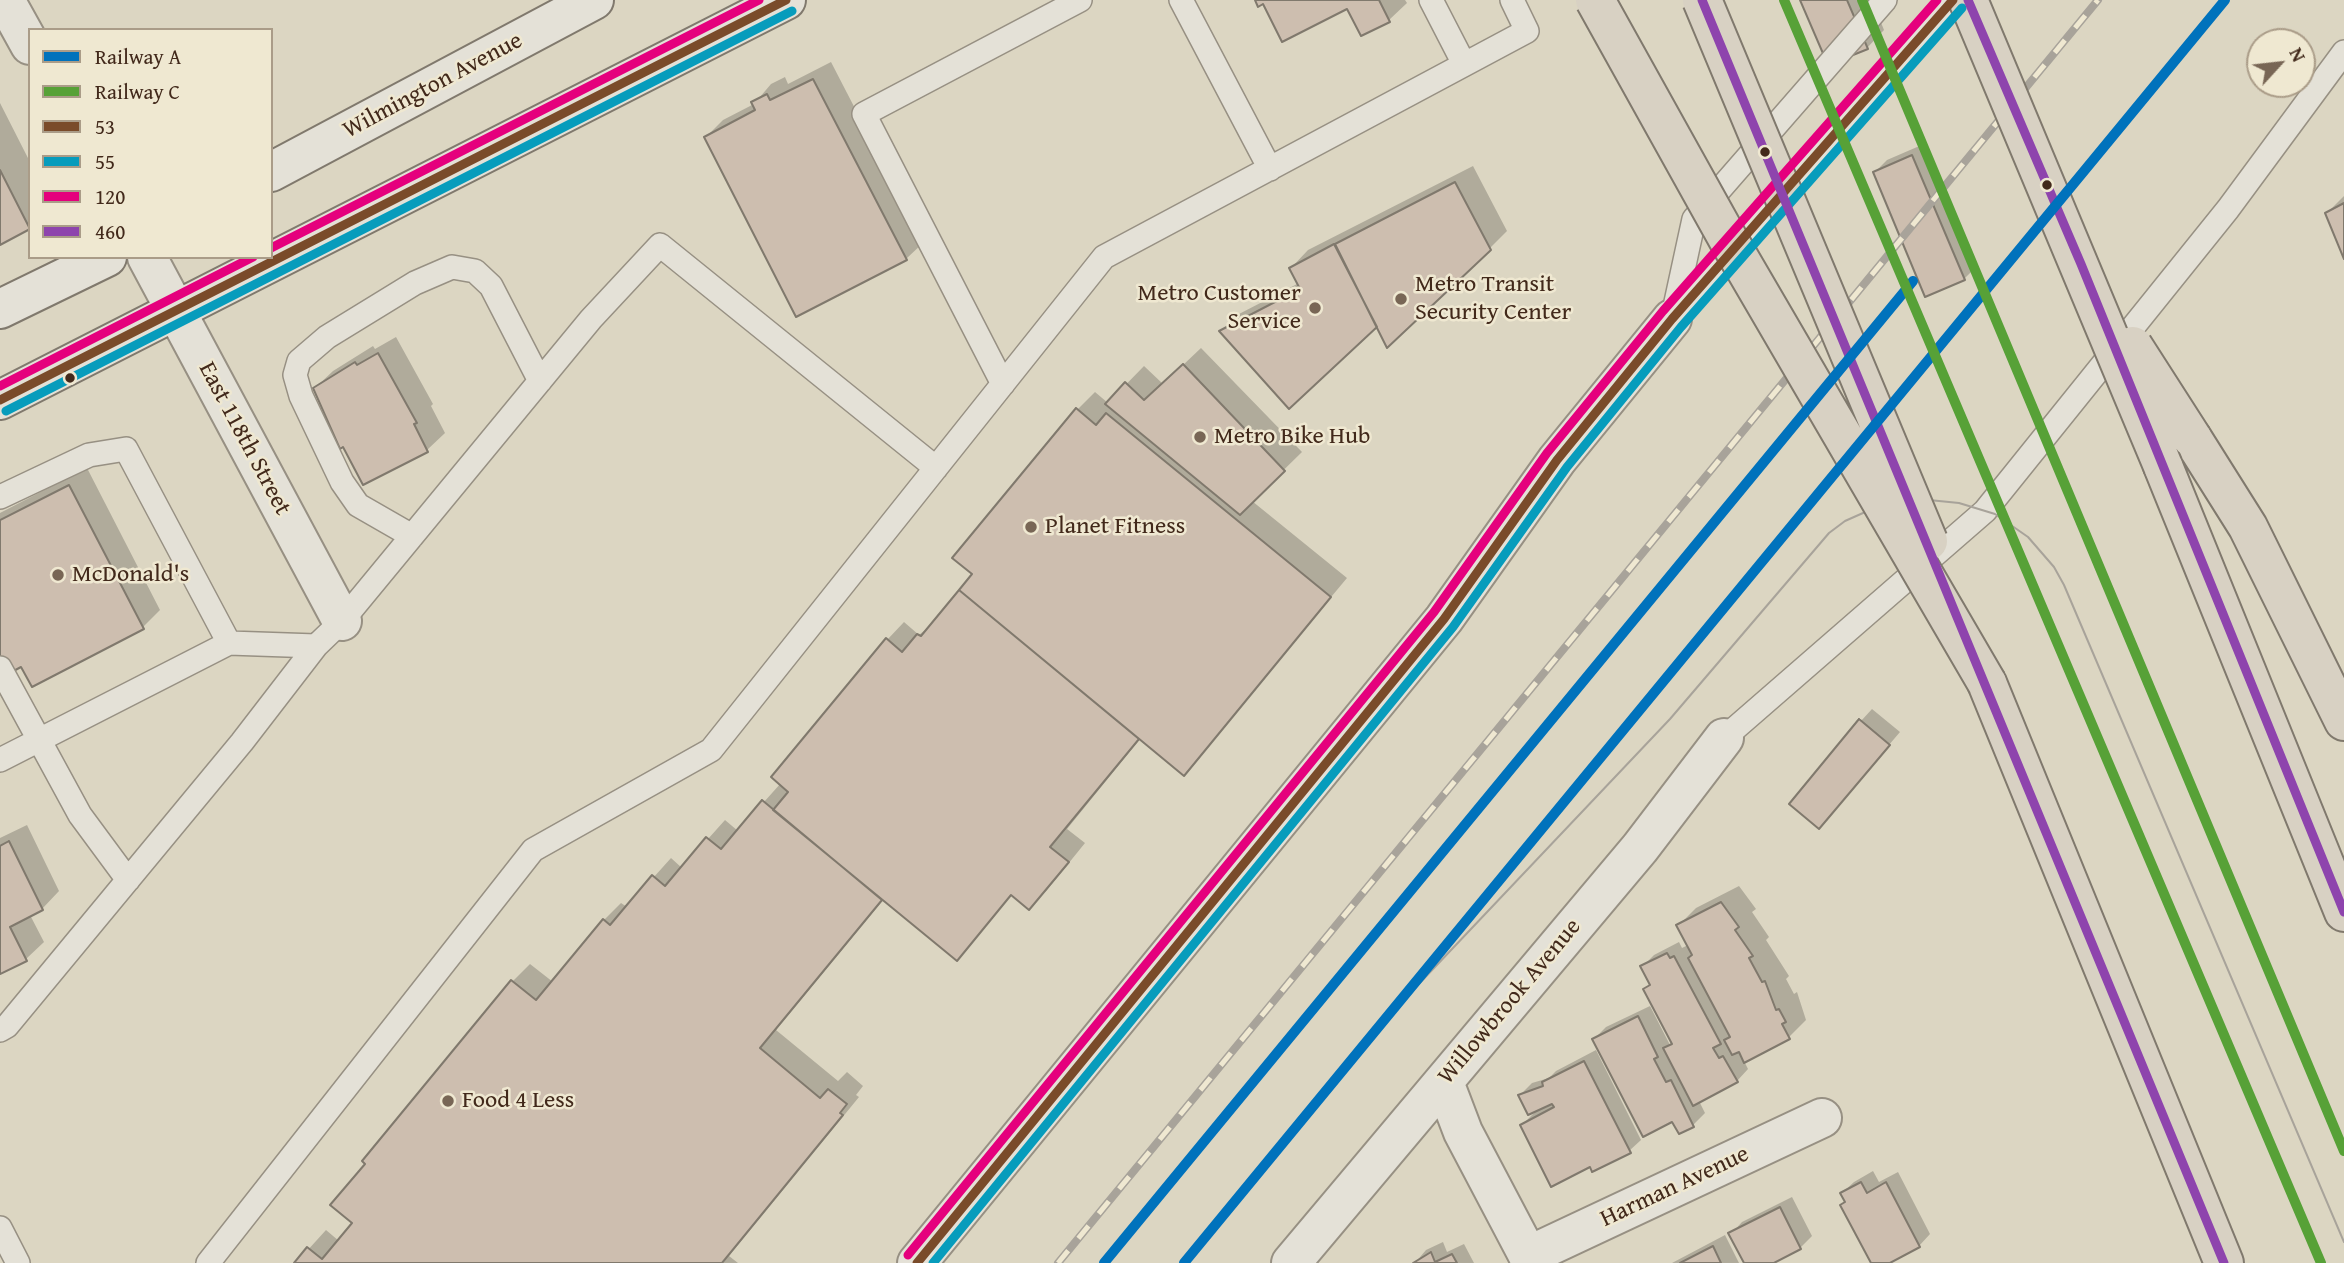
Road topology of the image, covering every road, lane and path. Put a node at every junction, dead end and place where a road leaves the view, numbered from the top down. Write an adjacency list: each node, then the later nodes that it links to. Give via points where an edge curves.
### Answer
1 (5, 0): 13 (street)
2 (594, 0): 17 (street, Wilmington Avenue)
3 (786, 0): 22 (street)
4 (1080, 0): 25 (lane, via 864,114)
5 (1181, 0): 16 (lane)
6 (1431, 0): 15 (lane)
7 (1512, 0): 15 (lane, via 1527,31)
8 (1595, 0): 33 (highway, bridge, via 1728,239)
9 (1702, 0): 33 (highway, bridge)
10 (1885, 0): 23 (lane, via 1694,219)
11 (1954, 0): 23 (lane)
12 (1968, 0): 20 (highway, bridge)
13 (28, 41)
14 (2344, 52): 35 (lane, via 2228,209 1984,511)
15 (1464, 64): 16 (lane)
16 (1270, 169): 25 (lane, via 1104,257)
17 (273, 171)
18 (103, 259): 21 (street)
19 (148, 259): 22 (street, East 118th Street)
20 (2081, 264): 34 (highway, bridge, via 2248,527); 39 (highway, bridge)
21 (0, 309)
22 (176, 312): 26 (street); 30 (street, East 118th Street)
23 (1672, 319): 47 (street, via 1557,460 1444,618)
24 (540, 381): 27 (lane, via 660,245); 29 (lane); 29 (lane, via 491,286 475,271 452,267 327,337 299,361 295,375 301,396 342,482 358,505)
25 (1003, 384): 27 (lane)
26 (0, 400)
27 (936, 468): 46 (lane, via 711,750 533,850)
28 (0, 497): 31 (lane, via 89,455 126,449)
29 (412, 536): 30 (lane)
30 (329, 633): 31 (lane); 38 (lane)
31 (229, 643): 36 (lane)
32 (0, 668): 36 (lane)
33 (1987, 683): 49 (highway)
34 (2344, 721)
35 (1724, 738): 41 (street, Willowbrook Avenue, via 1640,848)
36 (37, 740): 37 (lane); 38 (lane, via 80,816)
37 (0, 760)
38 (128, 880): 40 (lane)
39 (2344, 912)
40 (0, 1030)
41 (1444, 1082): 44 (street, via 1462,1132); 48 (street, Willowbrook Avenue)
42 (1822, 1118): 44 (street, Harman Avenue)
43 (0, 1228): 45 (lane)
44 (1530, 1260)
45 (18, 1263)
46 (208, 1263)
47 (917, 1263)
48 (1291, 1263)
49 (2224, 1263)

